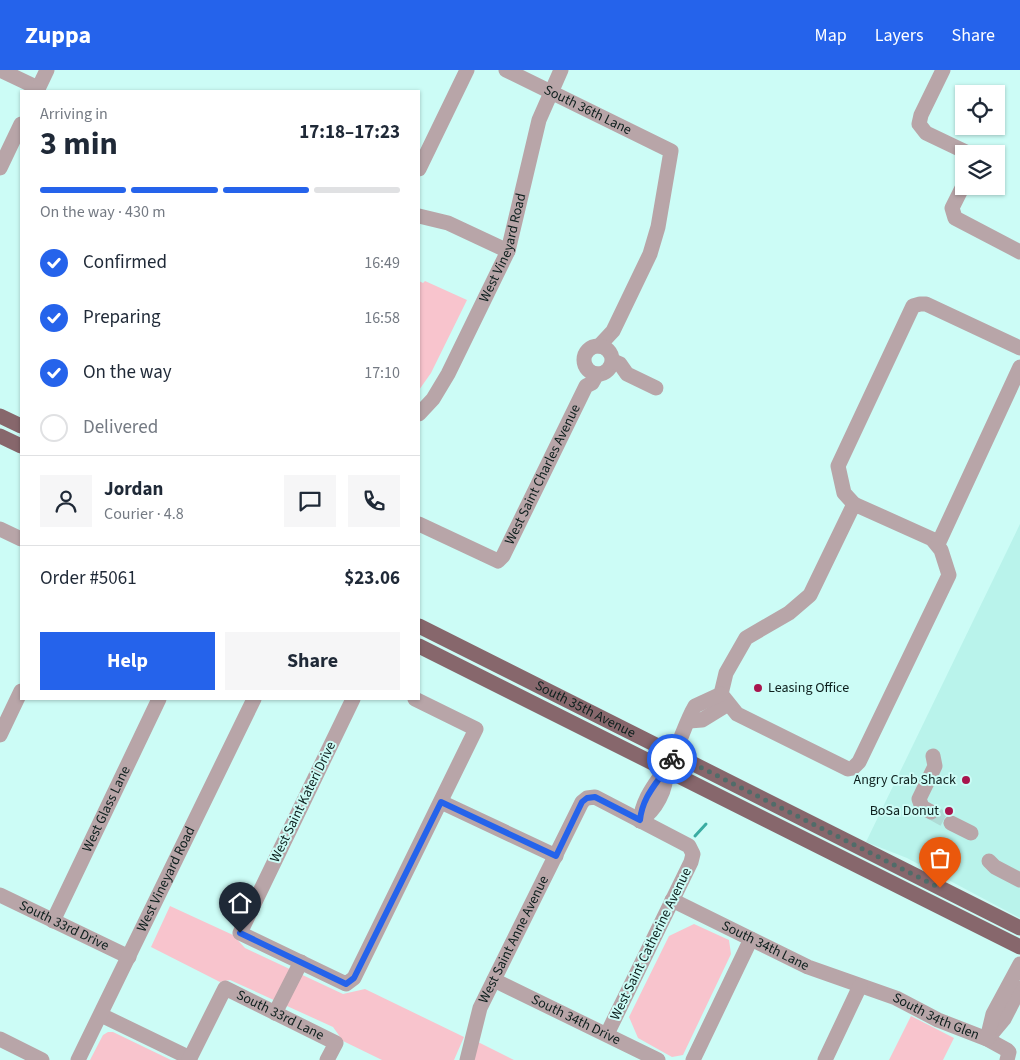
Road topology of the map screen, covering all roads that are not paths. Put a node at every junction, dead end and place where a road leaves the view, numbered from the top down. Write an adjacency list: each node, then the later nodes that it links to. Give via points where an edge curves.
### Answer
1 (0, 70): 7 (street)
2 (47, 70): 7 (street)
3 (467, 70): 11 (street)
4 (506, 70): 8 (street, South 36th Lane)
5 (561, 70): 8 (street, West Vineyard Road)
6 (944, 70): 10 (street, via 919,124 926,133)
7 (38, 90)
8 (550, 92): 15 (street, West Vineyard Road, via 539,120); 18 (street, South 36th Lane, via 671,151 650,254 613,331)
9 (20, 126): 12 (street)
10 (955, 147)
11 (420, 167)
12 (0, 168)
13 (958, 195): 16 (street, via 952,212 961,222)
14 (420, 216): 15 (street, via 448,223)
15 (508, 251): 21 (street, West Vineyard Road, via 448,374)
16 (1020, 252)
17 (1020, 348): 26 (street, via 926,304 913,306 838,466 844,493)
18 (602, 362): 20 (street, via 620,364 627,374); 27 (street, West Saint Charles Avenue, via 592,383 586,386 498,561)
19 (1020, 367): 30 (street)
20 (656, 388)
21 (420, 413)
22 (0, 416): 23 (main road)
23 (20, 426)
24 (0, 436): 25 (main road)
25 (20, 446)
26 (854, 504): 30 (street, via 932,538); 34 (street, via 810,595 789,613 746,638 726,673)
27 (420, 524)
28 (0, 529): 29 (street)
29 (20, 539)
30 (938, 544): 34 (street, via 948,569 948,580 856,765 843,767 746,719)
31 (420, 627): 40 (main road, South 35th Avenue)
32 (420, 647): 42 (main road, South 35th Avenue)
33 (20, 693): 39 (street)
34 (724, 699): 40 (street, via 695,706)
35 (159, 700): 53 (street, West Glass Lane)
36 (250, 700): 57 (street, West Vineyard Road)
37 (353, 700): 58 (street, West Saint Kateri Drive, via 240,933)
38 (418, 700): 43 (street, via 476,729)
39 (0, 735)
40 (674, 754): 42 (street); 54 (main road, South 35th Avenue)
41 (933, 756): 44 (street, via 935,766 919,799 922,807)
42 (666, 770): 45 (street, via 666,783 652,813); 56 (main road, South 35th Avenue)
43 (441, 802): 48 (street); 58 (street, via 354,978 346,984)
44 (931, 812)
45 (640, 820): 48 (street, West Saint Anne Avenue, via 595,797 587,798 582,802); 52 (street, West Saint Catherine Avenue, via 689,846 693,854)
46 (951, 823): 47 (street)
47 (971, 833)
48 (556, 856): 60 (street, West Saint Anne Avenue)
49 (989, 861): 50 (street)
50 (1020, 880)
51 (0, 895): 53 (street, South 33rd Drive)
52 (672, 900): 55 (street, South 34th Lane); 65 (street, West Saint Catherine Avenue)
53 (52, 921): 57 (street, South 33rd Drive)
54 (1020, 928)
55 (751, 939): 61 (street, South 34th Lane, via 808,967); 75 (street)
56 (1020, 947)
57 (129, 957): 64 (street, West Vineyard Road)
58 (301, 962): 63 (street)
59 (1020, 964): 62 (street)
60 (494, 980): 65 (street, South 34th Drive); 73 (street, West Saint Anne Avenue, via 480,1008)
61 (860, 986): 67 (street, South 34th Glen, via 896,998 938,1020); 76 (street)
62 (1014, 990): 67 (street, via 1004,1019)
63 (275, 1013): 69 (street, South 33rd Lane, via 225,988); 72 (street, South 33rd Lane, via 336,1043)
64 (101, 1015): 69 (street); 71 (street, West Vineyard Road)
65 (607, 1034): 74 (street, South 34th Drive)
66 (0, 1039): 70 (street)
67 (987, 1039): 68 (street, South 34th Glen)
68 (1008, 1056)
69 (189, 1059)
70 (42, 1060)
71 (78, 1060)
72 (328, 1060)
73 (466, 1060)
74 (658, 1060)
75 (693, 1060)
76 (825, 1060)

